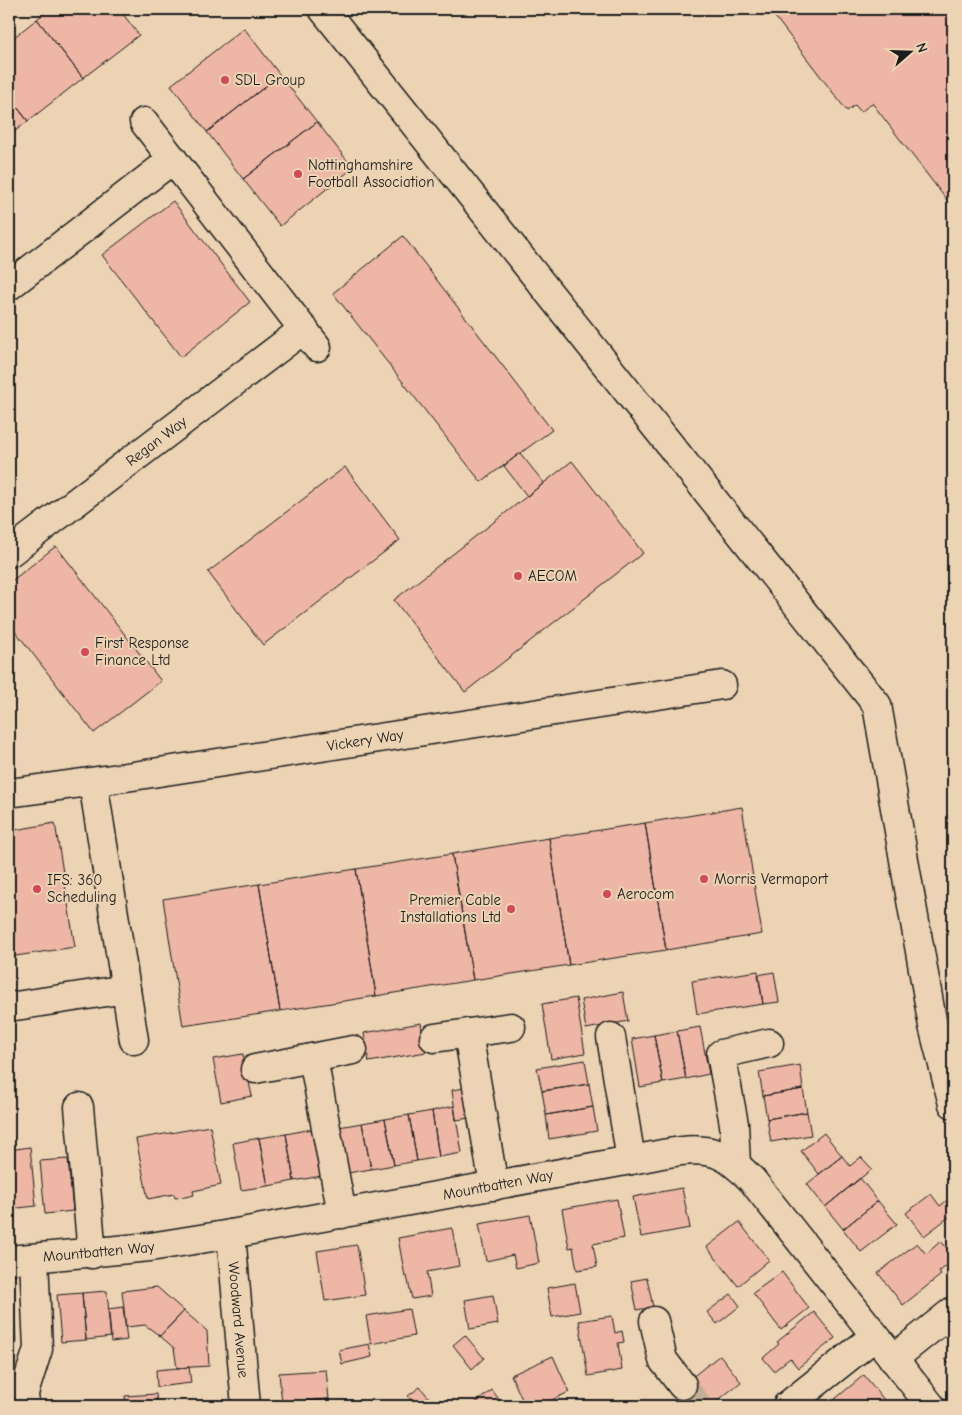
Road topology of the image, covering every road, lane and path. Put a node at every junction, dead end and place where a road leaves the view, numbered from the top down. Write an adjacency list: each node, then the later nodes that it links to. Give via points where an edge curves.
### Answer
1 (323, 9): 20 (street, via 877,705 933,1026)
2 (144, 122): 3 (street, Regan Way)
3 (172, 159): 4 (street); 5 (street, Regan Way, via 311,338)
4 (9, 286)
5 (9, 554)
6 (722, 685): 7 (street, Vickery Way)
7 (93, 782): 8 (street, Vickery Way); 9 (street)
8 (9, 793)
9 (126, 989): 10 (street); 15 (street)
10 (9, 1007)
11 (511, 1026): 12 (street)
12 (468, 1033): 14 (street); 24 (street)
13 (611, 1037): 22 (street)
14 (434, 1038)
15 (134, 1040)
16 (769, 1044): 23 (street, via 721,1054 734,1124)
17 (352, 1050): 18 (street)
18 (313, 1058): 19 (street); 25 (street)
19 (255, 1069)
20 (953, 1104)
21 (79, 1107): 27 (street)
22 (631, 1160): 23 (street, Mountbatten Way, via 696,1150 722,1156); 24 (street, Mountbatten Way)
23 (736, 1165): 31 (street, Mountbatten Way, via 752,1180)
24 (494, 1186): 25 (street, Mountbatten Way)
25 (342, 1214): 26 (street, Mountbatten Way)
26 (231, 1234): 27 (street, Mountbatten Way); 35 (street, Woodward Avenue)
27 (92, 1254): 28 (street, Mountbatten Way)
28 (21, 1259): 34 (street, via 38,1349 24,1393)
29 (953, 1312): 32 (street)
30 (654, 1321): 33 (street, via 663,1360)
31 (874, 1336): 32 (street, Mountbatten Way); 36 (street)
32 (892, 1359): 37 (street, Mountbatten Way)
33 (682, 1385)
34 (25, 1406)
35 (246, 1406)
36 (787, 1406)
37 (931, 1406)

